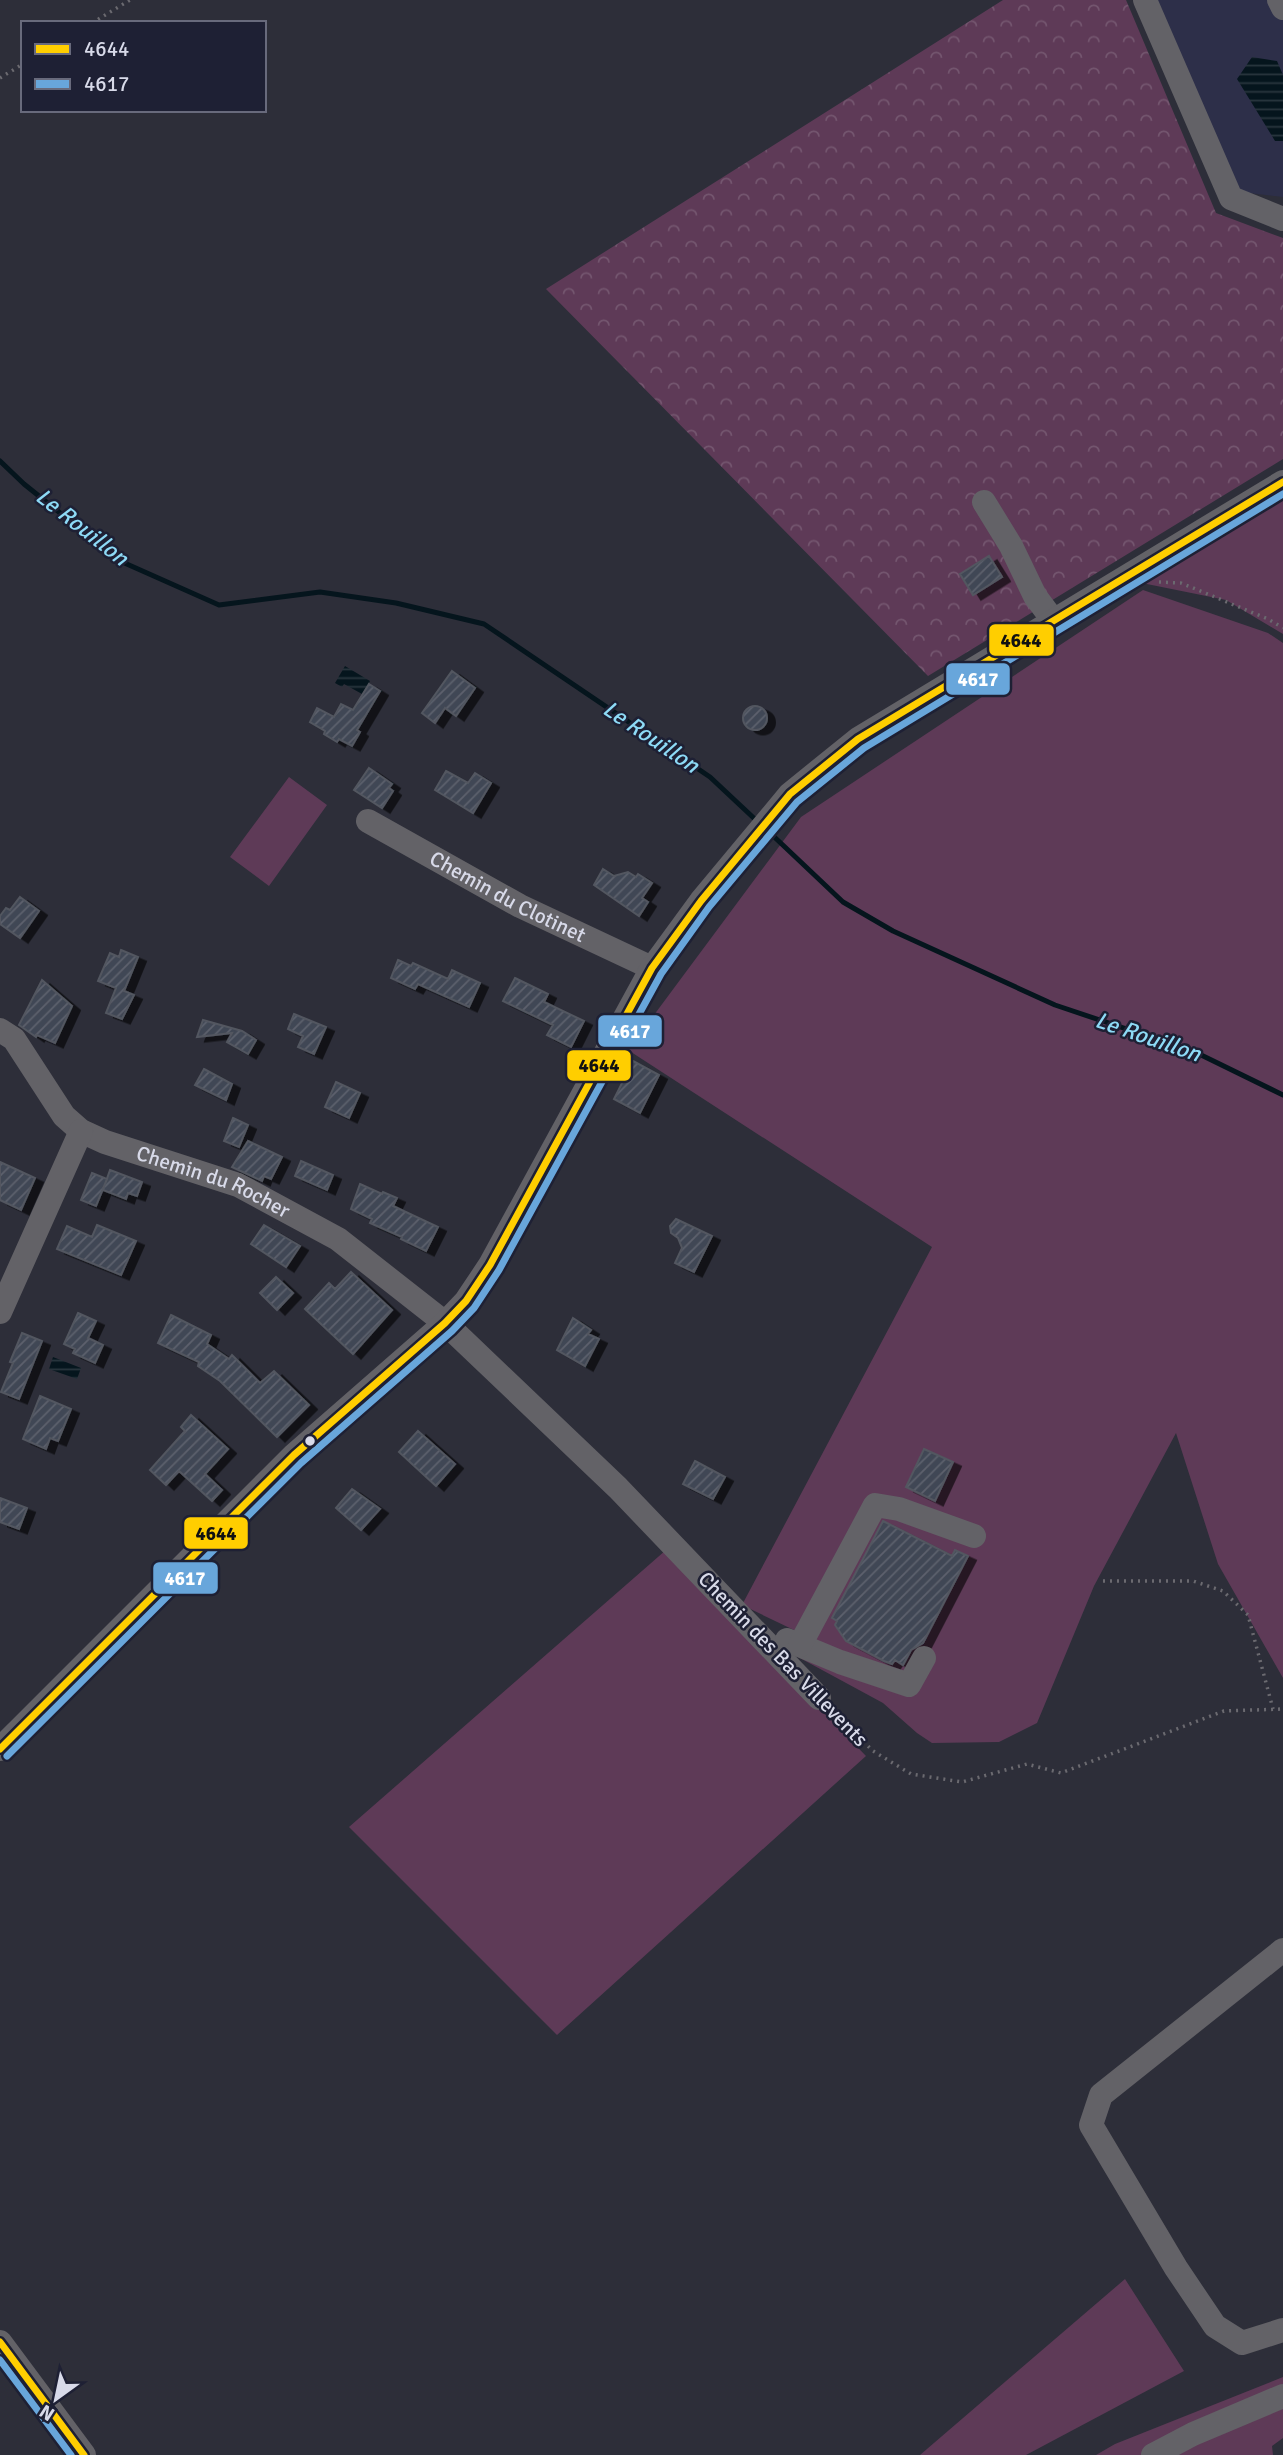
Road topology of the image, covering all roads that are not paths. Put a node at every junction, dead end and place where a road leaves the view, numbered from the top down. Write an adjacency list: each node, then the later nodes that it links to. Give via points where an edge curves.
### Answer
1 (1145, 0): 4 (street, via 1231,198)
2 (1279, 0): 3 (street)
3 (1283, 8)
4 (1283, 219)
5 (1283, 482): 7 (street)
6 (984, 502): 7 (street)
7 (1053, 620): 9 (street, via 858,739 790,794)
8 (368, 821): 9 (street, Chemin du Clotinet, via 520,905)
9 (652, 968): 13 (street, via 490,1265)
10 (0, 1030): 11 (street, Chemin du Rocher, via 14,1039 64,1116)
11 (81, 1131): 12 (street); 13 (street, Chemin du Rocher, via 238,1185 338,1239)
12 (0, 1312)
13 (445, 1323): 15 (street, Chemin des Bas Villevents, via 618,1488); 19 (street, via 294,1455)
14 (974, 1536): 16 (street, via 875,1505)
15 (747, 1623): 16 (street); 18 (street, Chemin des Bas Villevents)
16 (800, 1645): 17 (street, via 909,1685)
17 (924, 1658)
18 (819, 1698)
19 (0, 1749)
20 (1283, 1950): 21 (street, via 1101,2095 1091,2125 1215,2326 1242,2343)
21 (1283, 2330)
22 (0, 2342): 24 (street)
23 (1283, 2396): 25 (street)
24 (85, 2455)
25 (1153, 2455)

